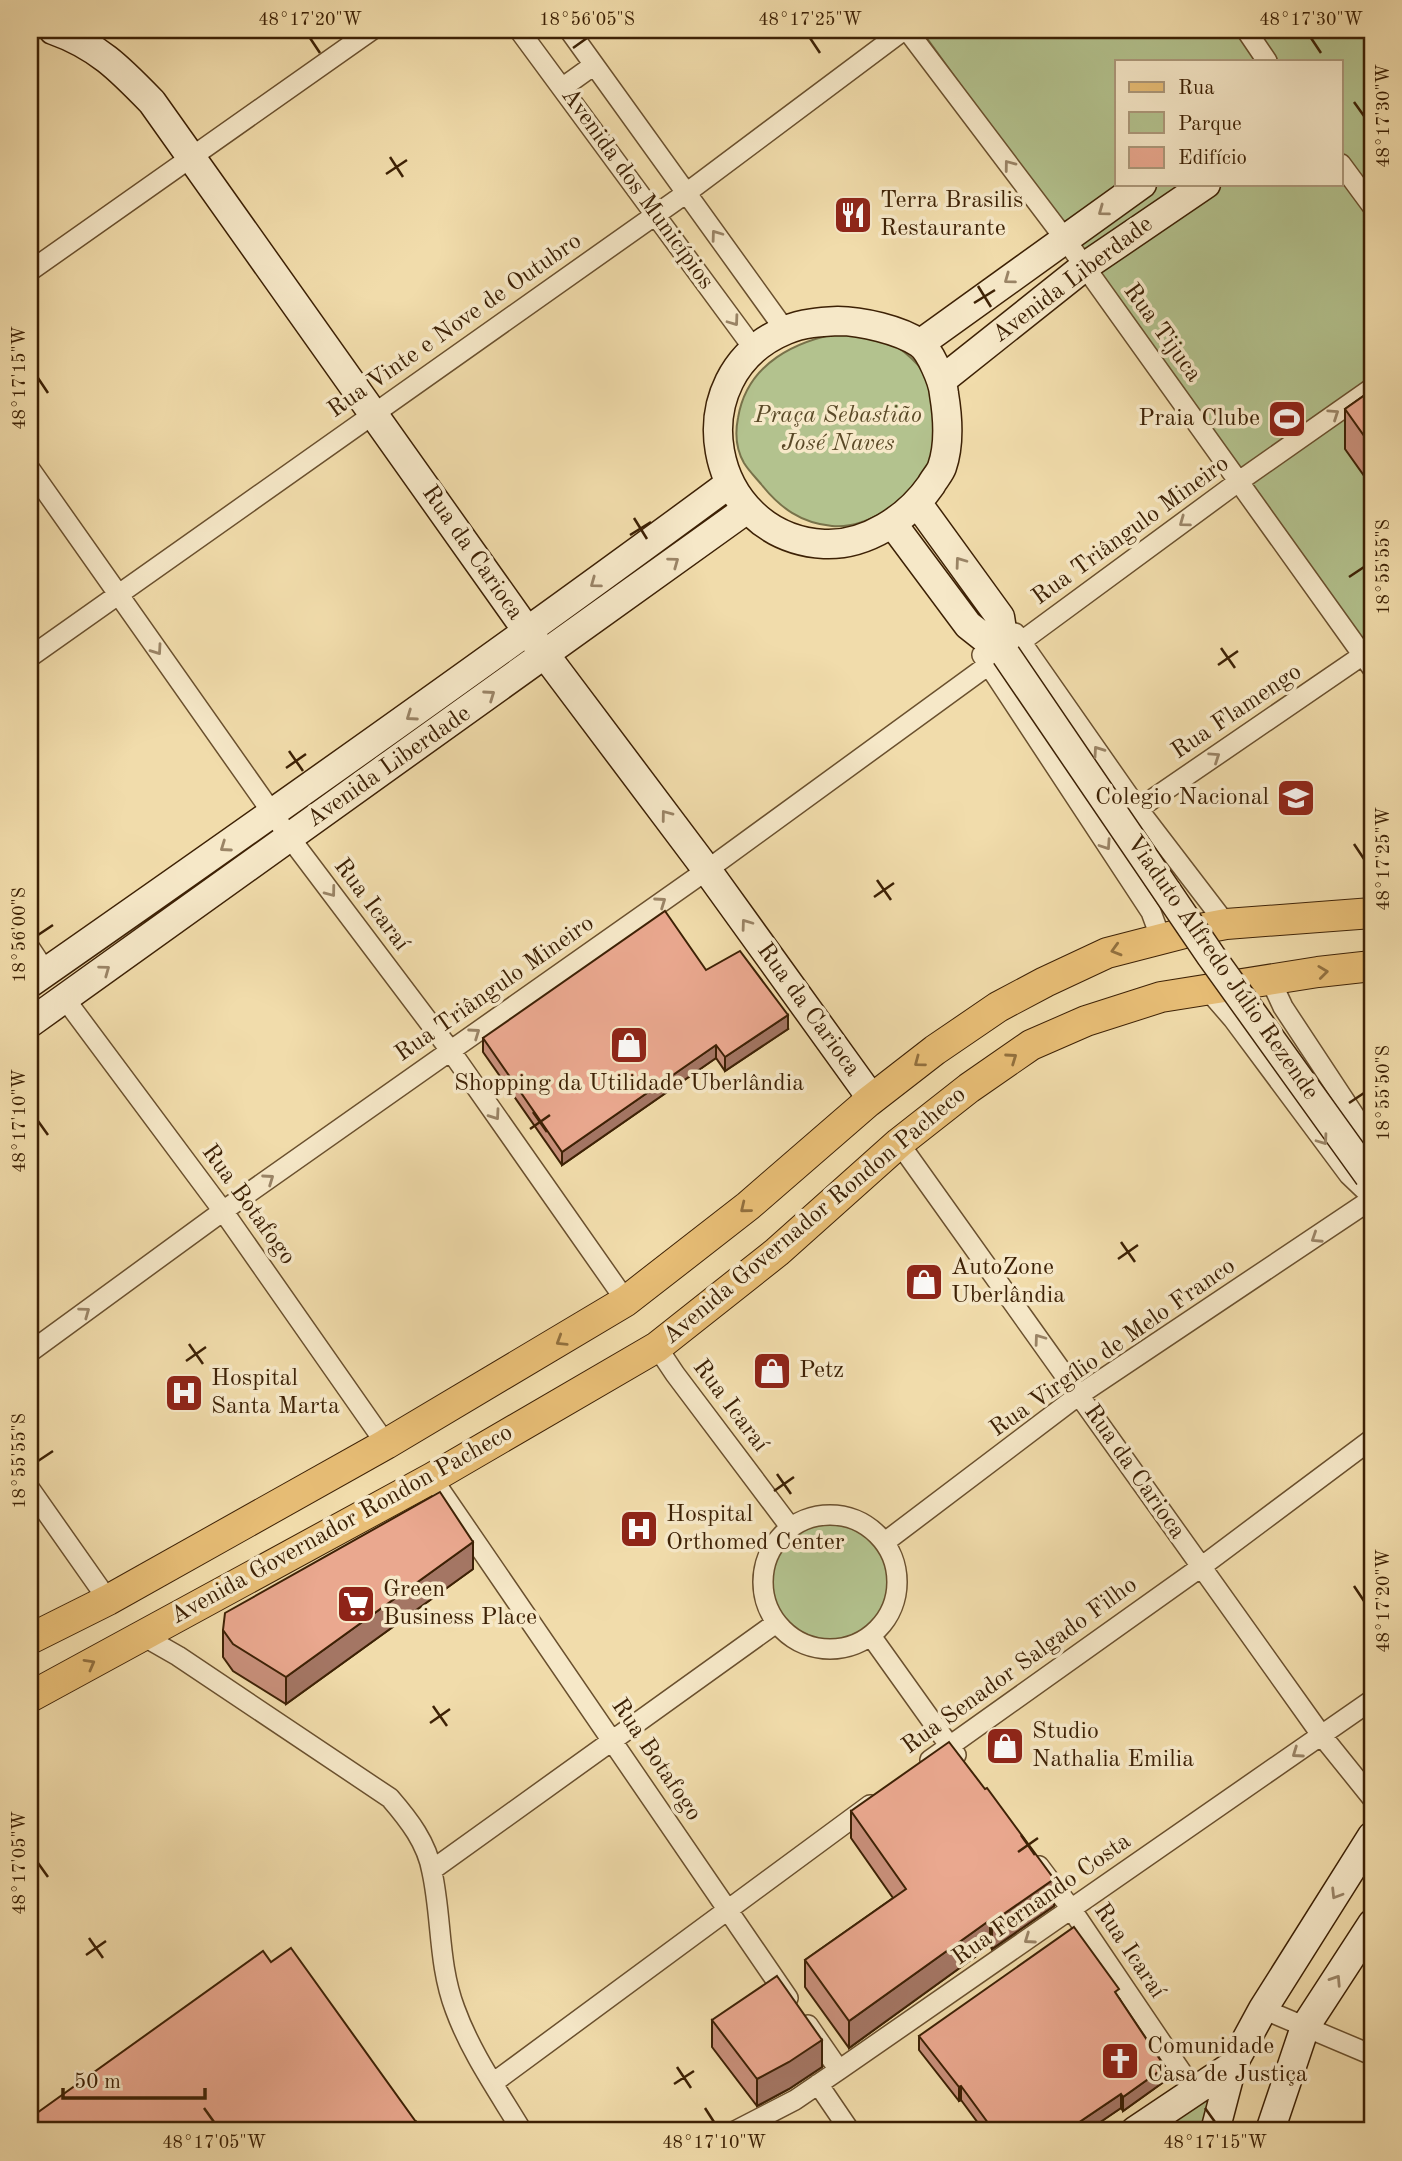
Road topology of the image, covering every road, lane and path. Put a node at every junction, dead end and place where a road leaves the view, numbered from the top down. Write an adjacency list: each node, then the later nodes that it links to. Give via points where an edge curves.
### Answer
1 (53, 30): 10 (street, Rua da Carioca, via 115,63 152,102)
2 (372, 30): 10 (street)
3 (519, 30): 9 (street, Avenida dos Municípios)
4 (569, 30): 8 (street, Avenida dos Municípios)
5 (906, 30): 14 (street, Rua Vinte e Nove de Outubro); 17 (street, Rua Tijuca, one-way to 5)
6 (1246, 30): 7 (street)
7 (1266, 60)
8 (594, 65): 9 (street); 14 (street, Avenida dos Municípios)
9 (562, 88): 16 (street, Avenida dos Municípios)
10 (192, 157): 19 (street); 25 (street, Rua da Carioca)
11 (1342, 165): 15 (street)
12 (1139, 186): 17 (street, Avenida Liberdade, one-way to 17)
13 (1203, 186): 18 (street, Avenida Liberdade)
14 (685, 194): 16 (street, Rua Vinte e Nove de Outubro); 20 (street, Avenida dos Municípios, one-way to 14)
15 (1372, 206)
16 (657, 214): 22 (street, Avenida dos Municípios, one-way to 22); 25 (street, Rua Vinte e Nove de Outubro)
17 (1065, 239): 18 (street, Rua Tijuca); 21 (street, Avenida Liberdade, one-way to 21)
18 (1084, 267): 23 (street, Avenida Liberdade); 27 (street, Rua Tijuca)
19 (30, 271)
20 (785, 330): 21 (street, via 811,322 861,321); 22 (street)
21 (921, 344): 23 (street)
22 (754, 349): 28 (street, via 722,398 718,447)
23 (942, 380): 29 (street, via 949,426 942,468)
24 (1372, 388): 27 (street, Rua Triângulo Mineiro, one-way to 24)
25 (373, 414): 32 (street, Rua Vinte e Nove de Outubro); 33 (street, Rua da Carioca)
26 (30, 469): 32 (street, Rua Icaraí)
27 (1238, 482): 34 (street, Rua Triângulo Mineiro, one-way to 34); 37 (street, Rua Tijuca)
28 (729, 484): 30 (street); 33 (street, Avenida Liberdade, one-way to 33)
29 (918, 504): 31 (street); 34 (street, one-way to 29, via 1000,617)
30 (747, 509): 31 (street, via 779,532 825,544 854,541); 35 (street, Avenida Liberdade, one-way to 30)
31 (892, 523): 34 (street, via 968,625)
32 (118, 595): 36 (street, Rua Vinte e Nove de Outubro); 39 (street, Rua Icaraí, one-way to 39)
33 (528, 632): 35 (street, Rua da Carioca); 39 (street, Avenida Liberdade, one-way to 39)
34 (1005, 654): 38 (street, one-way to 34); 42 (street, Rua Triângulo Mineiro); 43 (street, one-way to 43); 60 (street, Viaduto Alfredo Júlio Rezende, bridge)
35 (546, 655): 40 (street, Avenida Liberdade, one-way to 35); 42 (street, Rua da Carioca, one-way to 35)
36 (30, 657)
37 (1368, 662): 38 (street, Rua Flamengo, one-way to 37)
38 (1138, 809): 41 (street)
39 (274, 814): 40 (street, Rua Icaraí); 49 (street, Avenida Liberdade, one-way to 49)
40 (290, 838): 52 (street, Avenida Liberdade, one-way to 40); 55 (street, Rua Icaraí, one-way to 55)
41 (1170, 851): 43 (street, via 1171,871 1154,884 1140,884); 45 (street)
42 (707, 870): 55 (street, Rua Triângulo Mineiro, one-way to 42); 57 (street, Rua da Carioca, one-way to 42)
43 (1128, 877): 46 (street, via 1151,912)
44 (1372, 913): 45 (main road, Avenida Governador Rondon Pacheco)
45 (1226, 924): 46 (main road, Avenida Governador Rondon Pacheco)
46 (1161, 939): 57 (main road, Avenida Governador Rondon Pacheco, one-way to 57, via 1107,953 998,1007)
47 (30, 948): 49 (street)
48 (1372, 966): 50 (main road, Avenida Governador Rondon Pacheco, one-way to 48)
49 (38, 977)
50 (1270, 979): 51 (main road, Avenida Governador Rondon Pacheco); 54 (street)
51 (1207, 989): 56 (street); 59 (main road, Avenida Governador Rondon Pacheco, one-way to 51, via 1031,1045 1161,997)
52 (65, 999): 53 (street, Avenida Liberdade); 61 (street, Rua Botafogo)
53 (30, 1023)
54 (1307, 1042): 56 (street, via 1288,1031 1276,1035 1268,1049); 58 (street)
55 (450, 1051): 61 (street, Rua Triângulo Mineiro, one-way to 55); 62 (street, Rua Icaraí, one-way to 62)
56 (1271, 1070): 60 (street, one-way to 60, via 1349,1175)
57 (872, 1099): 62 (main road, Avenida Governador Rondon Pacheco, one-way to 62, via 748,1206)
58 (1372, 1142)
59 (899, 1143): 63 (main road, Avenida Governador Rondon Pacheco, via 777,1252); 65 (street, Rua da Carioca, one-way to 59)
60 (1371, 1188): 65 (street, Rua Virgílio de Melo Franco, one-way to 65)
61 (223, 1211): 64 (street, Rua Triângulo Mineiro, one-way to 61); 67 (street, Rua Botafogo)
62 (626, 1301): 67 (main road, Avenida Governador Rondon Pacheco, one-way to 67)
63 (657, 1347): 68 (main road, Avenida Governador Rondon Pacheco); 70 (street, Rua Icaraí)
64 (30, 1352)
65 (1079, 1395): 71 (street, Rua Virgílio de Melo Franco); 72 (street, Rua da Carioca)
66 (1372, 1439): 72 (street, Rua Senador Salgado Filho)
67 (386, 1444): 73 (main road, Avenida Governador Rondon Pacheco)
68 (432, 1478): 75 (main road, Avenida Governador Rondon Pacheco); 81 (street, Rua Botafogo)
69 (30, 1489): 73 (street)
70 (791, 1528): 71 (street, via 830,1514 870,1527); 74 (street, via 775,1543 765,1562 762,1583)
71 (885, 1542): 76 (street, via 895,1561 895,1603 886,1622)
72 (1201, 1567): 80 (street, Rua da Carioca); 82 (street, Rua Senador Salgado Filho)
73 (108, 1600): 77 (main road, Avenida Governador Rondon Pacheco)
74 (776, 1623): 76 (street, via 800,1643 831,1650); 81 (street)
75 (143, 1636): 78 (main road, Avenida Governador Rondon Pacheco, one-way to 75); 89 (street, via 390,1798 412,1825)
76 (871, 1636): 82 (street)
77 (30, 1639)
78 (30, 1697)
79 (1372, 1700): 80 (street, Rua Fernando Costa)
80 (1322, 1736): 86 (street, Rua da Carioca); 90 (street, Rua Fernando Costa, one-way to 90)
81 (614, 1740): 89 (street); 91 (street, Rua Botafogo)
82 (949, 1746): 83 (street); 84 (street, Rua Senador Salgado Filho)
83 (965, 1768)
84 (916, 1771)
85 (883, 1796): 91 (street)
86 (1372, 1798)
87 (1372, 1836): 93 (street, one-way to 93)
88 (1031, 1855): 90 (street, Rua Icaraí)
89 (432, 1870): 98 (street, via 451,1998)
90 (1072, 1910): 97 (street, Rua Fernando Costa, one-way to 97); 100 (street, Rua Icaraí)
91 (727, 1912): 97 (street, Rua Botafogo); 98 (street)
92 (1372, 1924): 94 (street, one-way to 92)
93 (1263, 2009): 94 (street); 96 (street)
94 (1305, 2027): 95 (street); 106 (street)
95 (1372, 2055)
96 (1233, 2066): 100 (street); 105 (street)
97 (839, 2070): 99 (street, Rua Fernando Costa)
98 (493, 2083): 101 (street)
99 (818, 2084): 102 (street, Rua Fernando Costa); 103 (street)
100 (1195, 2092): 104 (street)
101 (522, 2131)
102 (735, 2131)
103 (850, 2131)
104 (1135, 2131)
105 (1215, 2131)
106 (1270, 2131)

